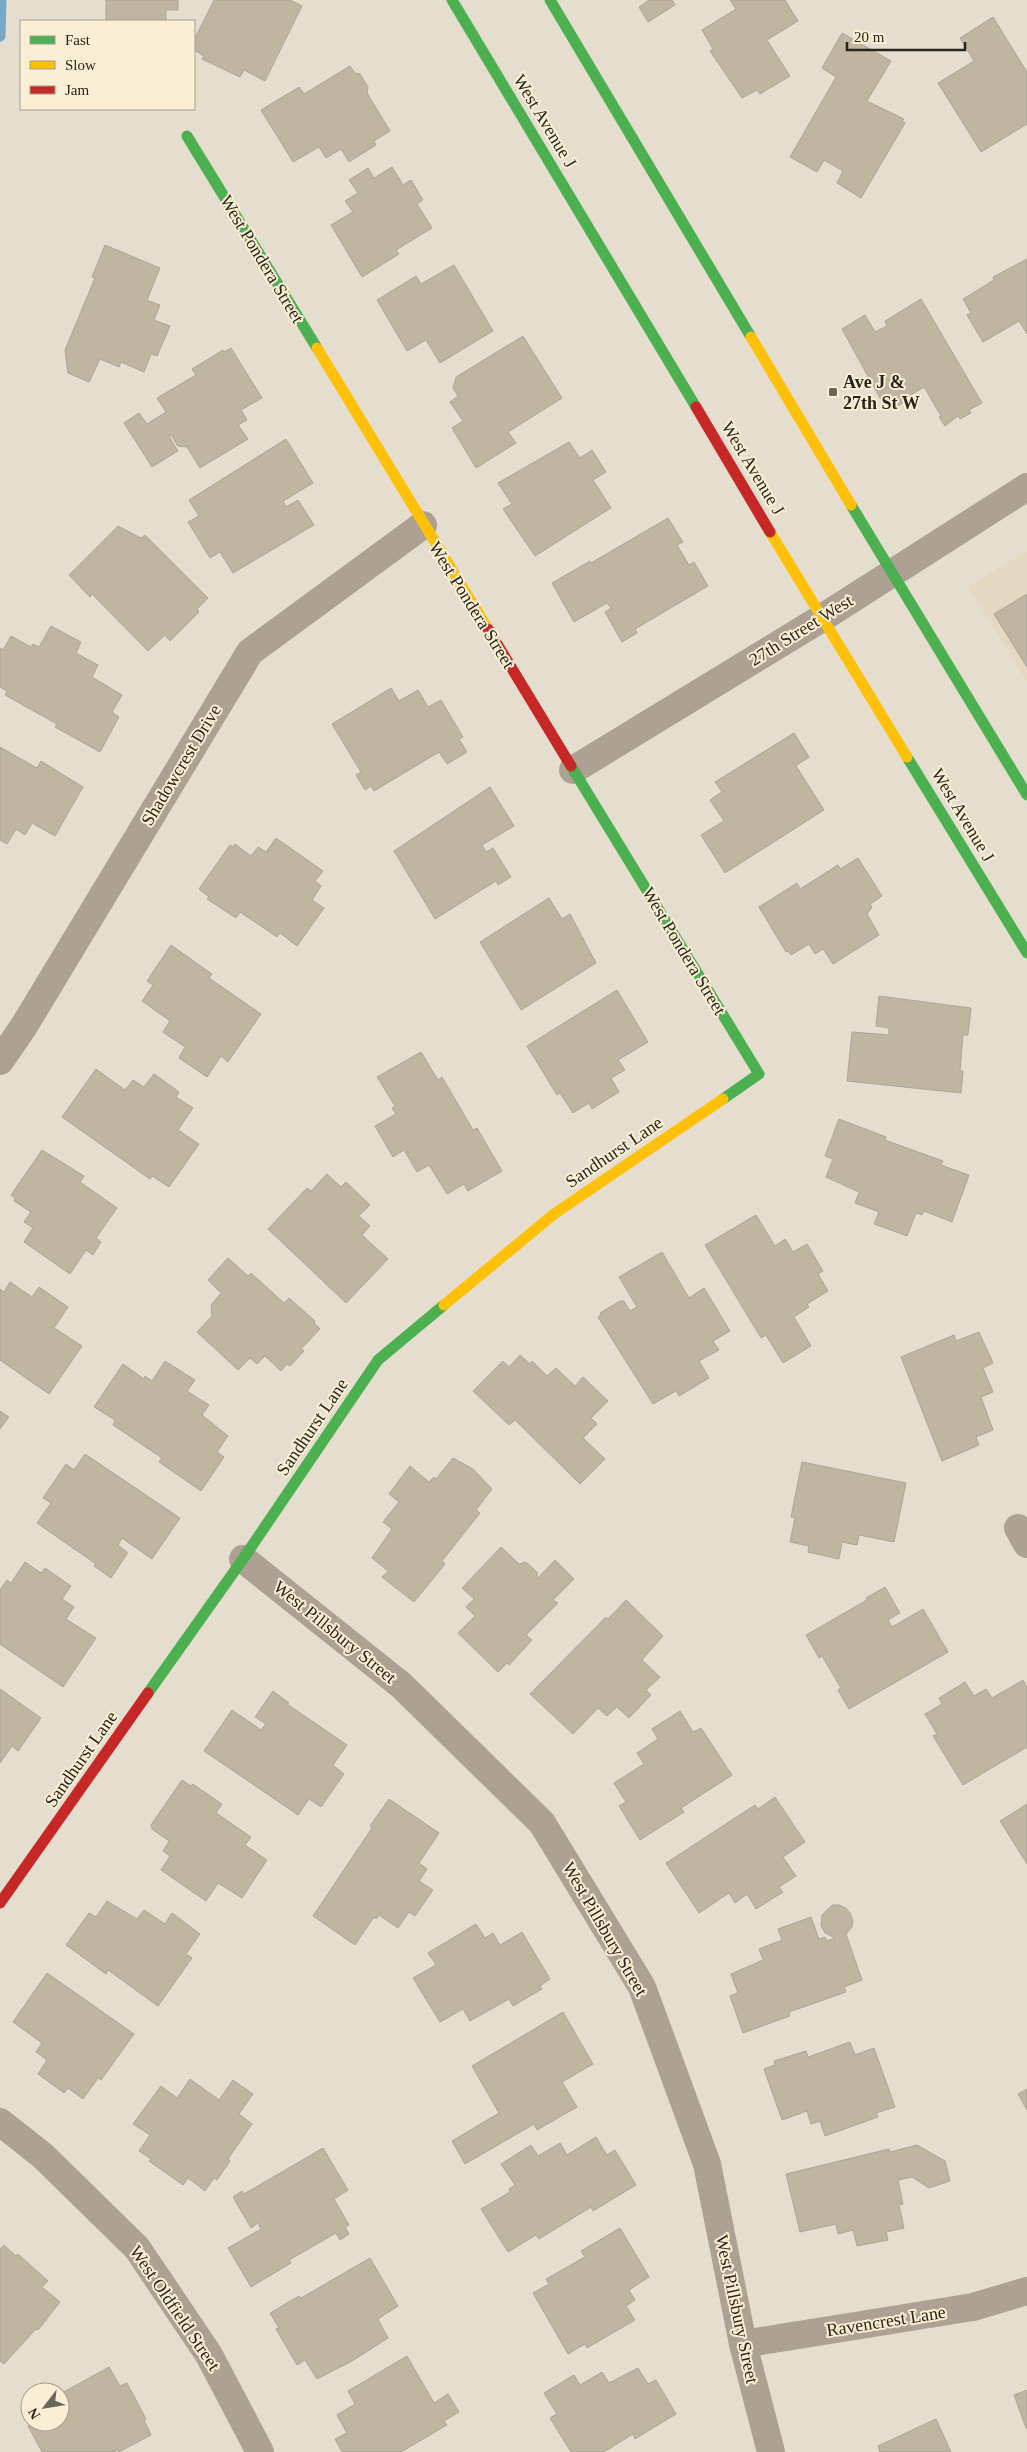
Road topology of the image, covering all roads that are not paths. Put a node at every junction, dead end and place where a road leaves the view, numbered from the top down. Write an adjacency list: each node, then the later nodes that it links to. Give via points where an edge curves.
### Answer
1 (452, 0): 7 (street, West Avenue J)
2 (550, 0): 6 (street)
3 (187, 136): 5 (street, West Pondera Street)
4 (1027, 487): 6 (street, 27th Street West)
5 (423, 524): 8 (street, West Pondera Street); 11 (street, Shadowcrest Drive, via 250,652)
6 (891, 572): 7 (street, 27th Street West); 9 (street)
7 (822, 618): 8 (street, 27th Street West); 10 (street, West Avenue J)
8 (573, 770): 12 (street, West Pondera Street)
9 (1027, 795)
10 (1027, 953)
11 (0, 1061)
12 (759, 1074): 13 (street, Sandhurst Lane, via 554,1214 378,1360)
13 (244, 1559): 14 (street, Sandhurst Lane); 17 (street, West Pillsbury Street, via 401,1685 542,1823 642,1987 706,2164)
14 (0, 1903)
15 (0, 2122): 18 (street, West Oldfield Street, via 43,2156 137,2248 209,2355)
16 (1027, 2291): 17 (street, Ravencrest Lane, via 974,2307)
17 (743, 2344): 19 (street, West Pillsbury Street)
18 (260, 2452)
19 (771, 2452)

